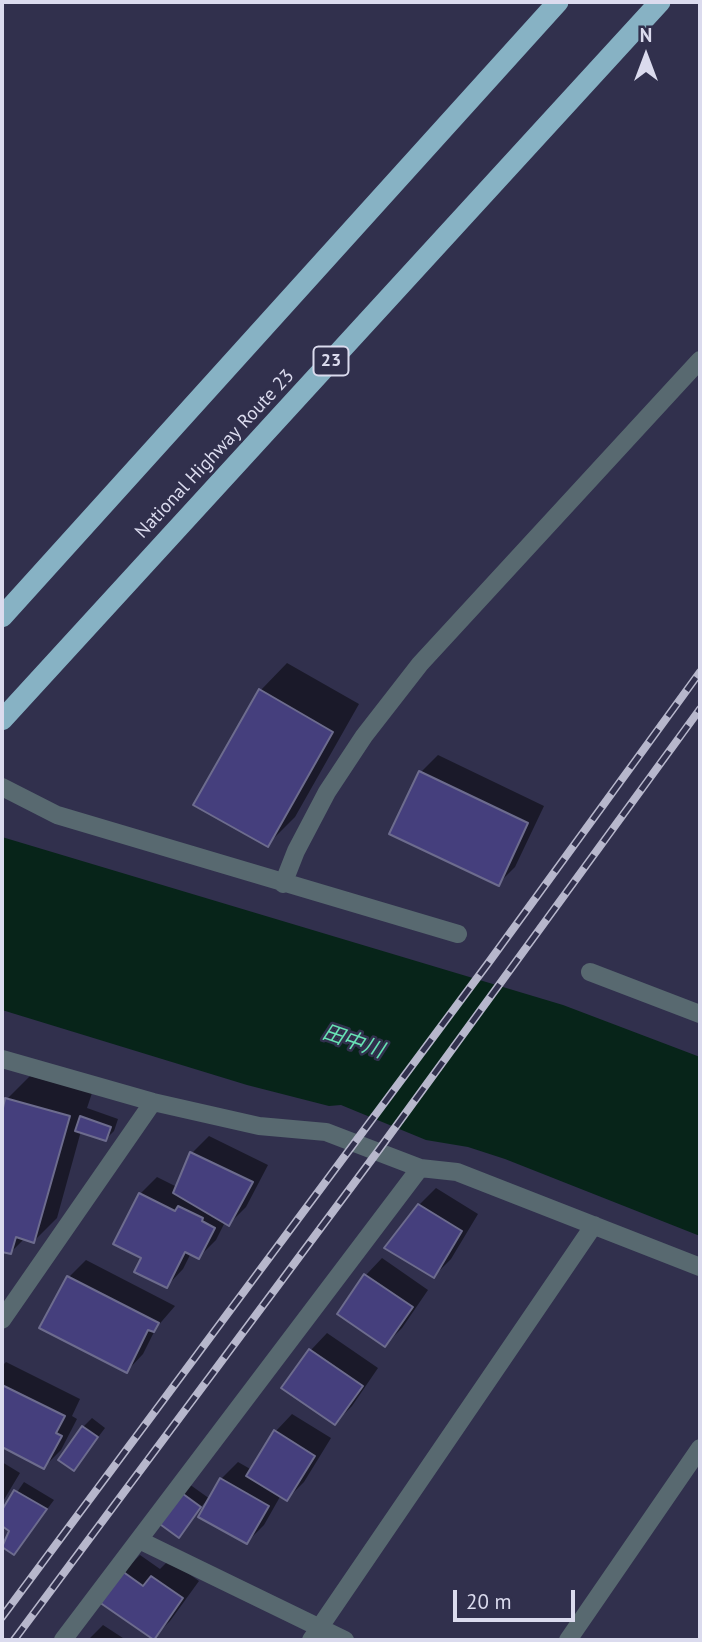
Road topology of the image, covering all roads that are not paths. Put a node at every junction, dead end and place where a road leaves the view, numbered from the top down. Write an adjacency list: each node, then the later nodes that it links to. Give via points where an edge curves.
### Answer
1 (558, 2): 4 (highway)
2 (660, 2): 5 (highway, National Highway Route 23 / 23)
3 (700, 360): 7 (street, via 421,664 327,792)
4 (2, 617)
5 (2, 720)
6 (2, 787): 7 (street, via 57,815)
7 (283, 884): 8 (street)
8 (458, 933)
9 (590, 972): 10 (street)
10 (700, 1014)
11 (2, 1059): 12 (street)
12 (153, 1102): 13 (street, via 258,1126 326,1132); 16 (street)
13 (421, 1168): 14 (street, via 457,1172); 18 (street)
14 (594, 1225): 15 (street); 19 (street)
15 (700, 1267)
16 (2, 1320)
17 (700, 1448): 22 (street)
18 (139, 1540): 19 (street); 20 (street)
19 (315, 1634): 21 (street)
20 (63, 1640)
21 (345, 1640)
22 (568, 1640)

